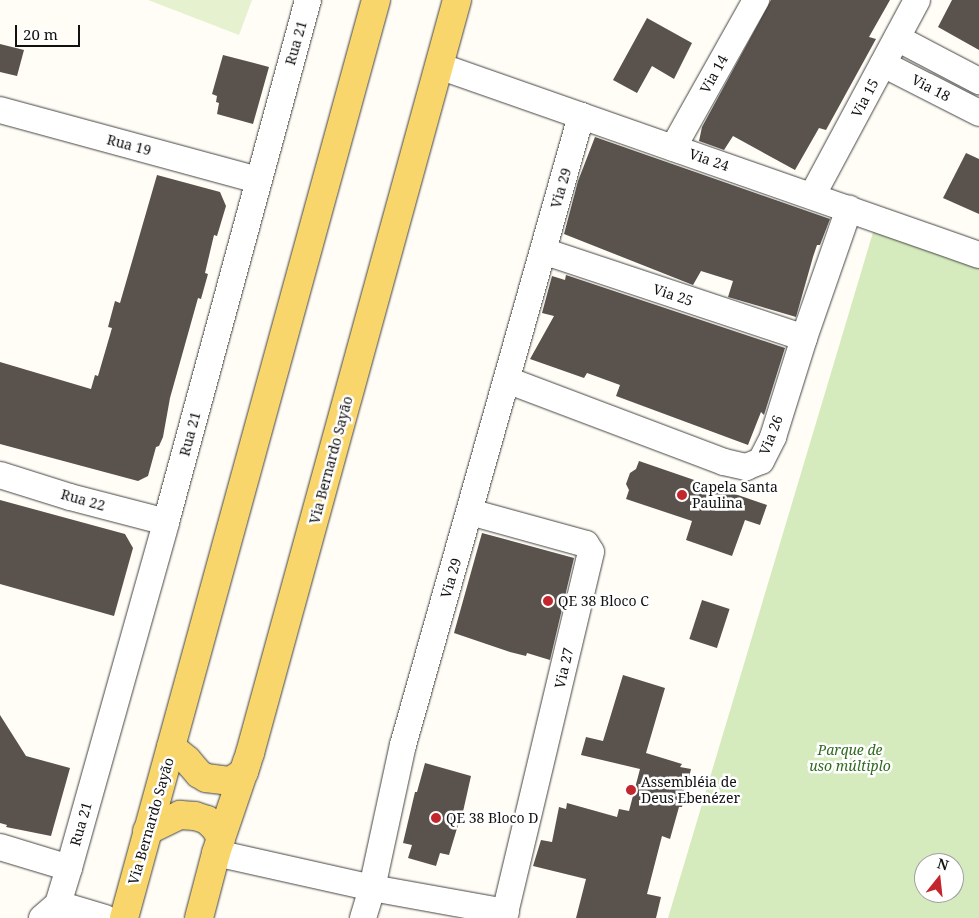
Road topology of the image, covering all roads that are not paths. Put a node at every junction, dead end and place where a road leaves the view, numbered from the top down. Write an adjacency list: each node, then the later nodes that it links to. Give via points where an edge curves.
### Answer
1 (308, 0): 14 (street, Rua 21)
2 (376, 0): 24 (main road, Via Bernardo Sayão)
3 (457, 0): 8 (main road, Via Bernardo Sayão)
4 (756, 0): 13 (street, Via 14)
5 (917, 0): 6 (street, Via 15)
6 (897, 38): 7 (street, Via 15); 9 (street, Via 18)
7 (883, 64): 11 (street, Via 18); 15 (street, Via 15)
8 (439, 66): 12 (street, Via 24); 25 (main road, Via Bernardo Sayão)
9 (979, 80)
10 (0, 110): 14 (street, Rua 19)
11 (979, 113)
12 (581, 116): 13 (street, Via 24); 17 (street, Via 29)
13 (673, 148): 15 (street, Via 24)
14 (258, 180): 23 (street, Rua 21)
15 (812, 196): 16 (street, Via 24)
16 (849, 209): 18 (street, Via 24); 19 (street, Via 26)
17 (543, 251): 19 (street, Via 25); 20 (street, Via 29)
18 (979, 255)
19 (804, 338): 20 (street, Via 26, via 766,455 761,461 746,467 724,462)
20 (507, 380): 22 (street, Via 29)
21 (0, 475): 23 (street, Rua 22)
22 (470, 512): 30 (street, Via 29, via 404,745); 32 (street, Via 27, via 586,544 591,552)
23 (166, 522): 29 (street, Rua 21)
24 (171, 747): 25 (main road, via 198,774 224,781 244,772); 26 (main road, Via Bernardo Sayão)
25 (250, 753): 28 (main road, Via Bernardo Sayão)
26 (147, 831): 28 (main road, via 180,815 194,816 207,820 216,829); 34 (main road, Via Bernardo Sayão)
27 (0, 846): 29 (street)
28 (218, 846): 30 (street); 35 (main road, Via Bernardo Sayão)
29 (69, 868): 31 (street, Rua 21)
30 (372, 888): 32 (street, Via 27); 36 (street)
31 (50, 911): 33 (street)
32 (505, 915)
33 (105, 918)
34 (124, 918)
35 (200, 918)
36 (363, 918)

